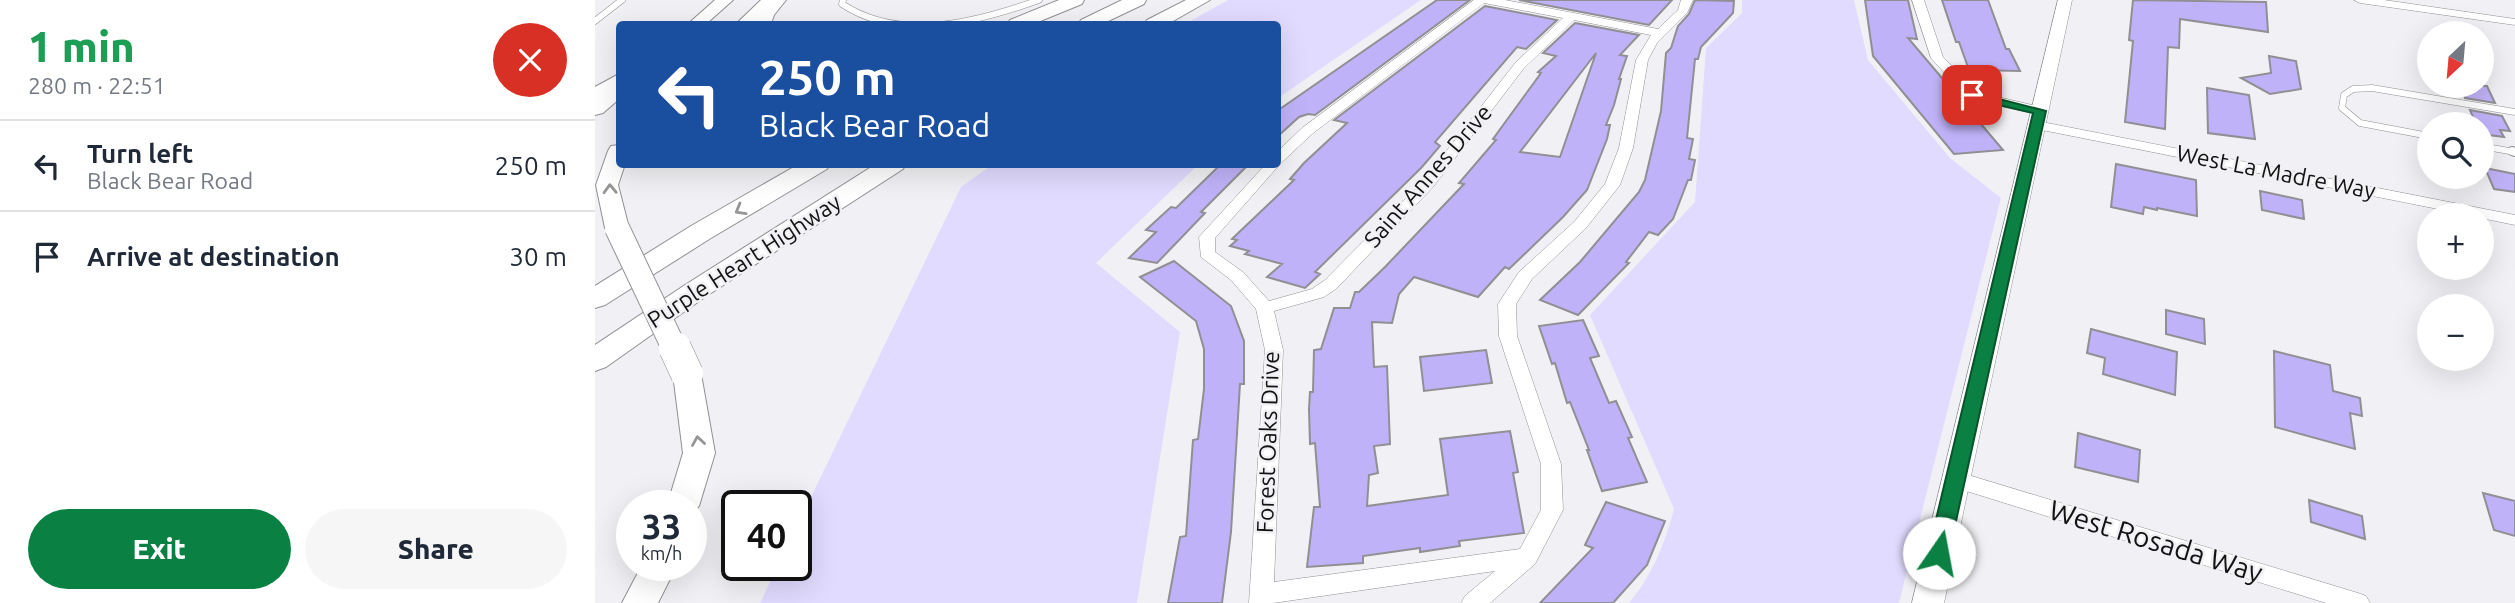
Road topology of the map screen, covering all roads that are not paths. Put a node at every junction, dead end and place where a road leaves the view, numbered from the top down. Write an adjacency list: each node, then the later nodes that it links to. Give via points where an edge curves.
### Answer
1 (622, 0): 17 (lane)
2 (725, 0): 18 (main road)
3 (771, 0): 19 (main road)
4 (777, 0): 20 (highway)
5 (843, 0): 21 (lane, via 853,13)
6 (1039, 0): 22 (lane, via 973,20)
7 (1075, 0): 23 (highway)
8 (1137, 0): 24 (highway)
9 (1201, 0): 25 (highway)
10 (1481, 0): 37 (street, via 1307,131)
11 (1487, 0): 16 (street)
12 (1687, 0): 27 (street, via 1683,11)
13 (1918, 0): 33 (street, West La Madre Way, via 1937,58 1972,95)
14 (2065, 0): 33 (street)
15 (2360, 0): 26 (street)
16 (1572, 16): 27 (street); 44 (street, Saint Annes Drive, via 1520,65 1428,184 1331,284 1318,293)
17 (595, 20)
18 (700, 21)
19 (747, 21)
20 (762, 21)
21 (870, 21)
22 (954, 21)
23 (1024, 21)
24 (1094, 21)
25 (1160, 21)
26 (2515, 22)
27 (1660, 33): 48 (street, via 1642,60 1626,148 1612,186 1580,225 1525,275 1507,304 1508,336 1551,464 1552,510)
28 (616, 82): 30 (main road)
29 (616, 90): 31 (highway)
30 (595, 96)
31 (595, 108)
32 (2515, 112): 34 (lane, via 2372,88 2353,89 2344,95 2342,108 2360,123)
33 (2038, 118): 42 (street, West La Madre Way); 46 (street)
34 (2417, 134)
35 (2494, 148): 36 (lane)
36 (2515, 152)
37 (1281, 156)
38 (616, 160): 47 (main road, one-way to 38, bridge, via 699,453 687,374 617,229 607,185)
39 (811, 168): 43 (highway, Purple Heart Highway, one-way to 43)
40 (888, 168): 45 (highway, Purple Heart Highway, via 695,290)
41 (1269, 168): 44 (street, Forest Oaks Drive, via 1207,236 1207,254 1237,276)
42 (2515, 220)
43 (602, 293)
44 (1265, 308): 50 (street, Forest Oaks Drive, via 1274,350)
45 (595, 360)
46 (1955, 479): 53 (street); 54 (street, West Rosada Way)
47 (688, 490)
48 (1527, 557): 50 (street); 52 (street)
49 (652, 581): 51 (main road)
50 (1261, 599)
51 (640, 603)
52 (1473, 603)
53 (1928, 603)
54 (2358, 603)

